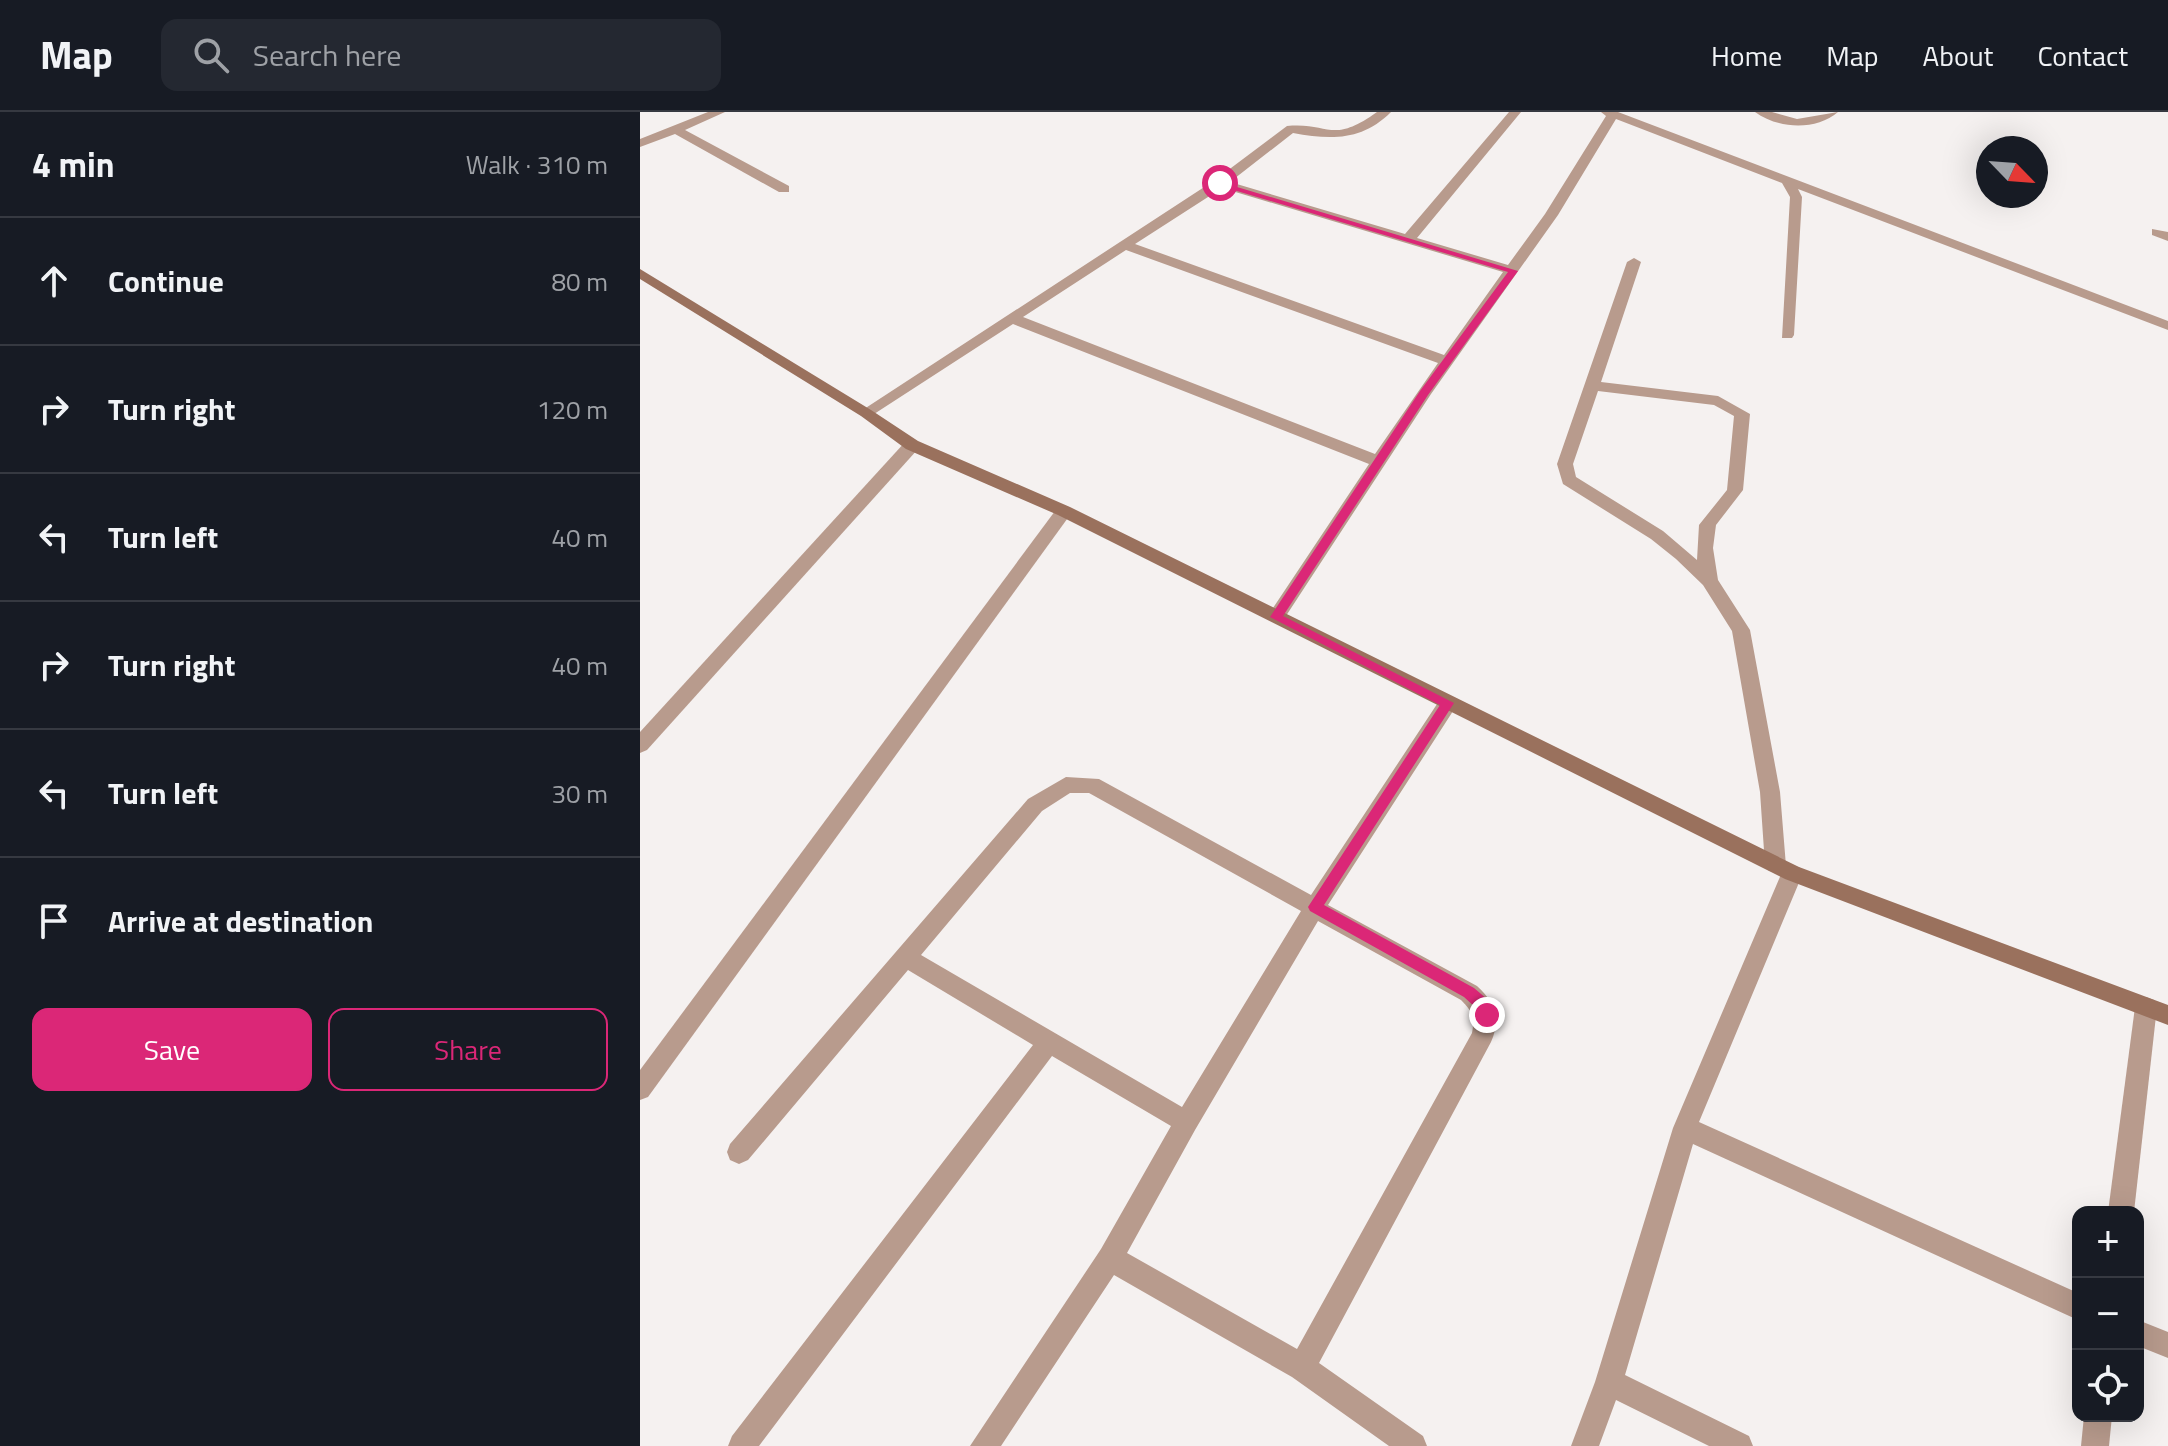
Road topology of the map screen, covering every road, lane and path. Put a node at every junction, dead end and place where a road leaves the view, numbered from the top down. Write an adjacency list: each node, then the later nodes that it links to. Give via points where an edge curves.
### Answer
1 (719, 112): 7 (street)
2 (1385, 112): 9 (street, via 1355,133 1336,137 1291,129)
3 (1515, 112): 12 (street)
4 (1761, 112): 5 (street, via 1806,124)
5 (1832, 112)
6 (1610, 113): 10 (street); 15 (street)
7 (675, 129): 8 (street); 11 (street)
8 (640, 143)
9 (1220, 183): 12 (street); 13 (street)
10 (1788, 183): 18 (street); 19 (street, via 1796,197)
11 (784, 189)
12 (1407, 241): 15 (street)
13 (1124, 245): 17 (street); 20 (street)
14 (1634, 262): 21 (street)
15 (1513, 271): 20 (street)
16 (640, 273): 22 (main road)
17 (1012, 318): 22 (street); 24 (street)
18 (2168, 326)
19 (1787, 335)
20 (1449, 362): 24 (street)
21 (1590, 385): 26 (street, via 1565,464 1569,480 1657,535); 26 (street, via 1718,401 1742,414 1735,490 1705,529)
22 (866, 413): 23 (main road)
23 (912, 445): 25 (main road); 29 (street)
24 (1380, 462): 27 (street)
25 (1064, 511): 27 (main road); 35 (street)
26 (1709, 581): 30 (street, via 1741,630)
27 (1276, 617): 28 (main road)
28 (1448, 703): 30 (main road); 31 (street)
29 (640, 745)
30 (1784, 869): 33 (main road); 37 (street)
31 (1315, 907): 32 (street, via 1092,785 1066,785 1035,805); 36 (street); 44 (street, via 1469,993 1487,1015 1483,1035)
32 (905, 957): 34 (street); 38 (street)
33 (2157, 1011): 39 (street)
34 (1049, 1042): 36 (street); 47 (street)
35 (640, 1089)
36 (1186, 1122): 40 (street)
37 (1685, 1128): 41 (street); 45 (street)
38 (739, 1152)
39 (2122, 1206)
40 (1110, 1258): 44 (street); 48 (street)
41 (2072, 1304)
42 (2144, 1335): 43 (street)
43 (2168, 1345)
44 (1302, 1367): 49 (street)
45 (1609, 1382): 50 (street); 51 (street)
46 (2097, 1422): 52 (street)
47 (742, 1446)
48 (984, 1446)
49 (1413, 1446)
50 (1585, 1446)
51 (1739, 1446)
52 (2095, 1446)

